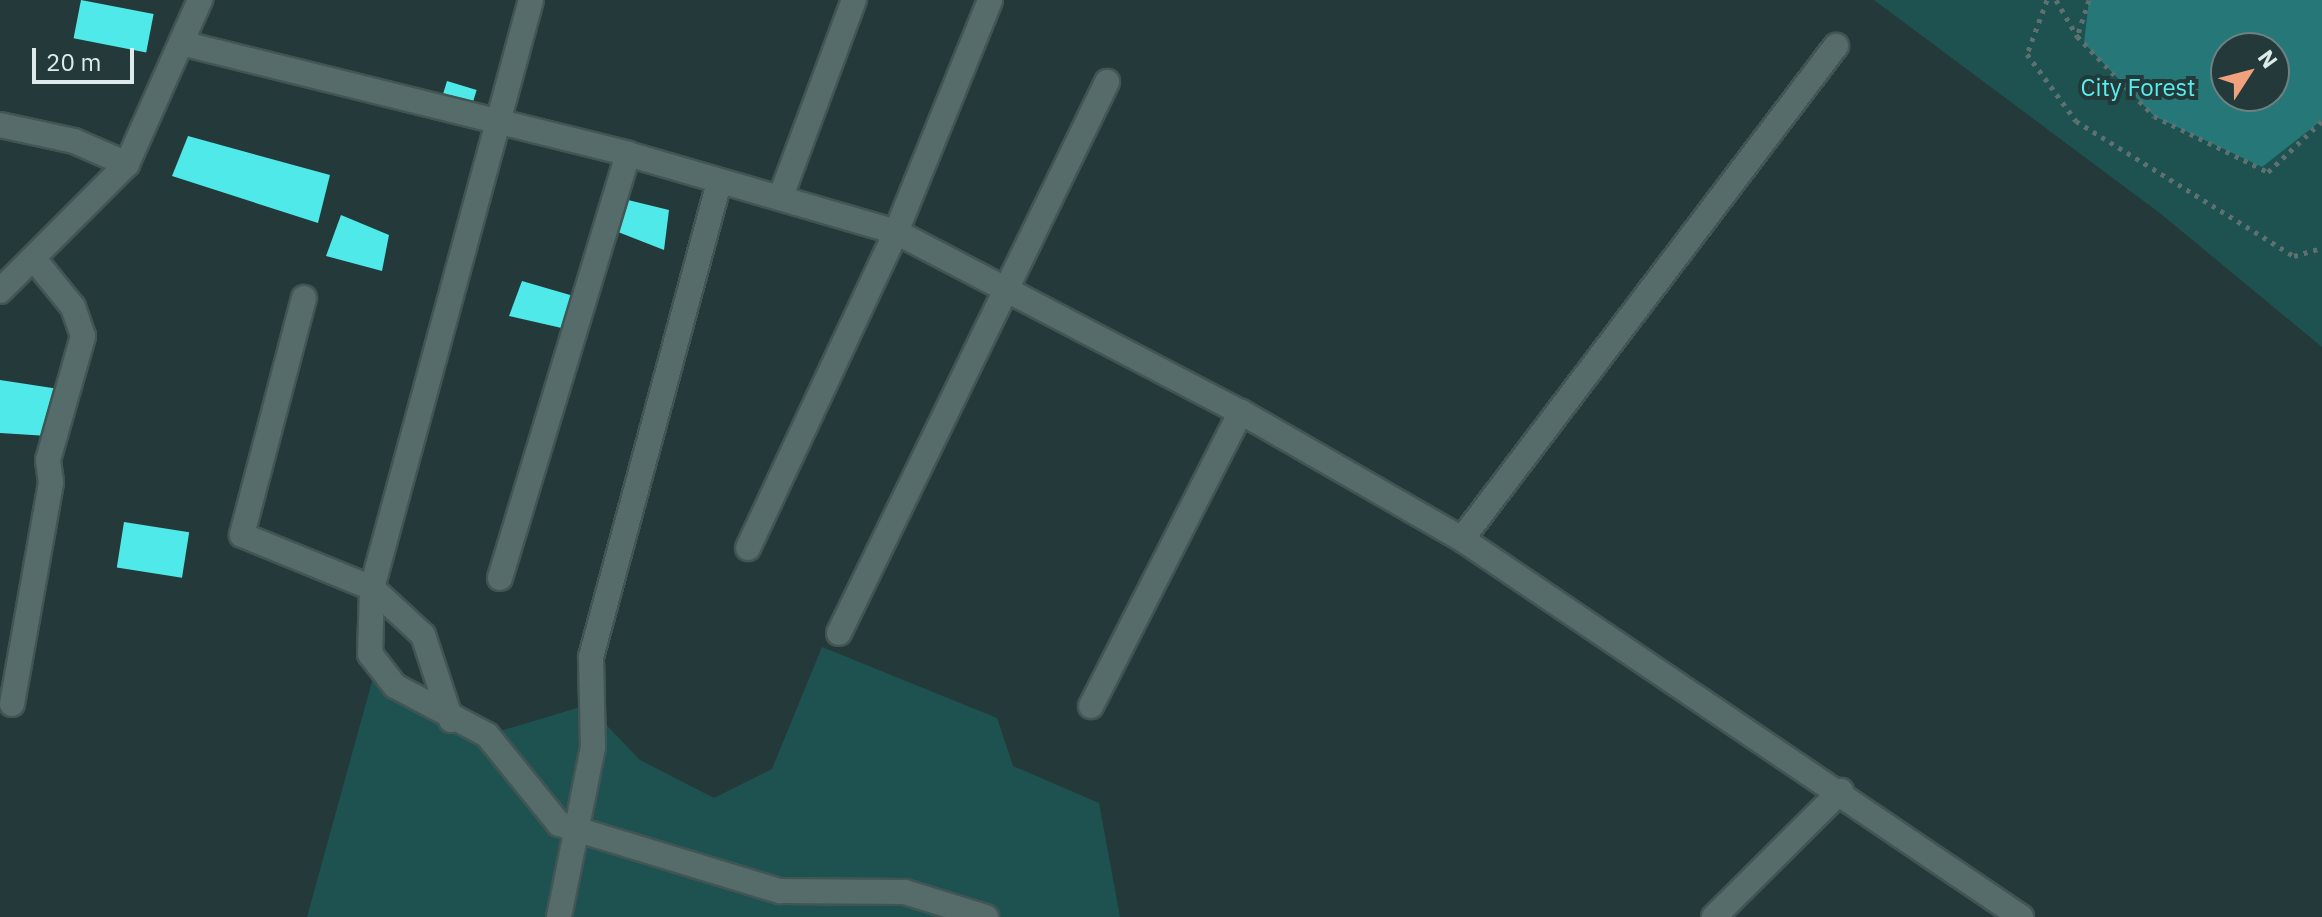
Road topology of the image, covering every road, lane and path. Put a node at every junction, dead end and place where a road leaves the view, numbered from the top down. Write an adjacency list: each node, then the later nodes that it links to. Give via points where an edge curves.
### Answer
1 (200, 0): 9 (street)
2 (531, 0): 14 (street)
3 (854, 0): 18 (street)
4 (990, 0): 19 (street)
5 (2047, 0): 20 (path, via 2027,54 2076,121 2294,256)
6 (2056, 0): 8 (path)
7 (2089, 0): 8 (path)
8 (2077, 36): 12 (path, via 2154,116 2268,172)
9 (185, 44): 14 (street); 16 (street)
10 (1836, 46): 26 (street)
11 (1107, 82): 22 (street)
12 (2322, 121)
13 (0, 125): 16 (street, via 74,141)
14 (493, 125): 15 (street); 29 (street)
15 (628, 154): 17 (street); 28 (street)
16 (127, 164): 21 (street)
17 (719, 181): 18 (street); 35 (street, via 591,657 593,747)
18 (781, 196): 19 (street)
19 (896, 232): 22 (street); 27 (street)
20 (2322, 248)
21 (34, 259): 23 (street); 31 (street, via 73,307 83,336 48,460 51,482)
22 (1002, 290): 25 (street); 30 (street)
23 (0, 291)
24 (304, 298): 29 (street, via 242,535)
25 (1241, 412): 26 (street); 32 (street)
26 (1462, 539): 34 (street)
27 (748, 548)
28 (500, 578)
29 (372, 588): 33 (street, via 423,635); 33 (street, via 370,654 395,686)
30 (839, 633)
31 (12, 704)
32 (1091, 706)
33 (451, 720): 35 (street, via 487,735 559,824)
34 (1841, 791): 38 (street); 39 (street)
35 (581, 830): 36 (street); 37 (street, via 780,891 905,892)
36 (559, 917)
37 (986, 917)
38 (1714, 917)
39 (2021, 917)

